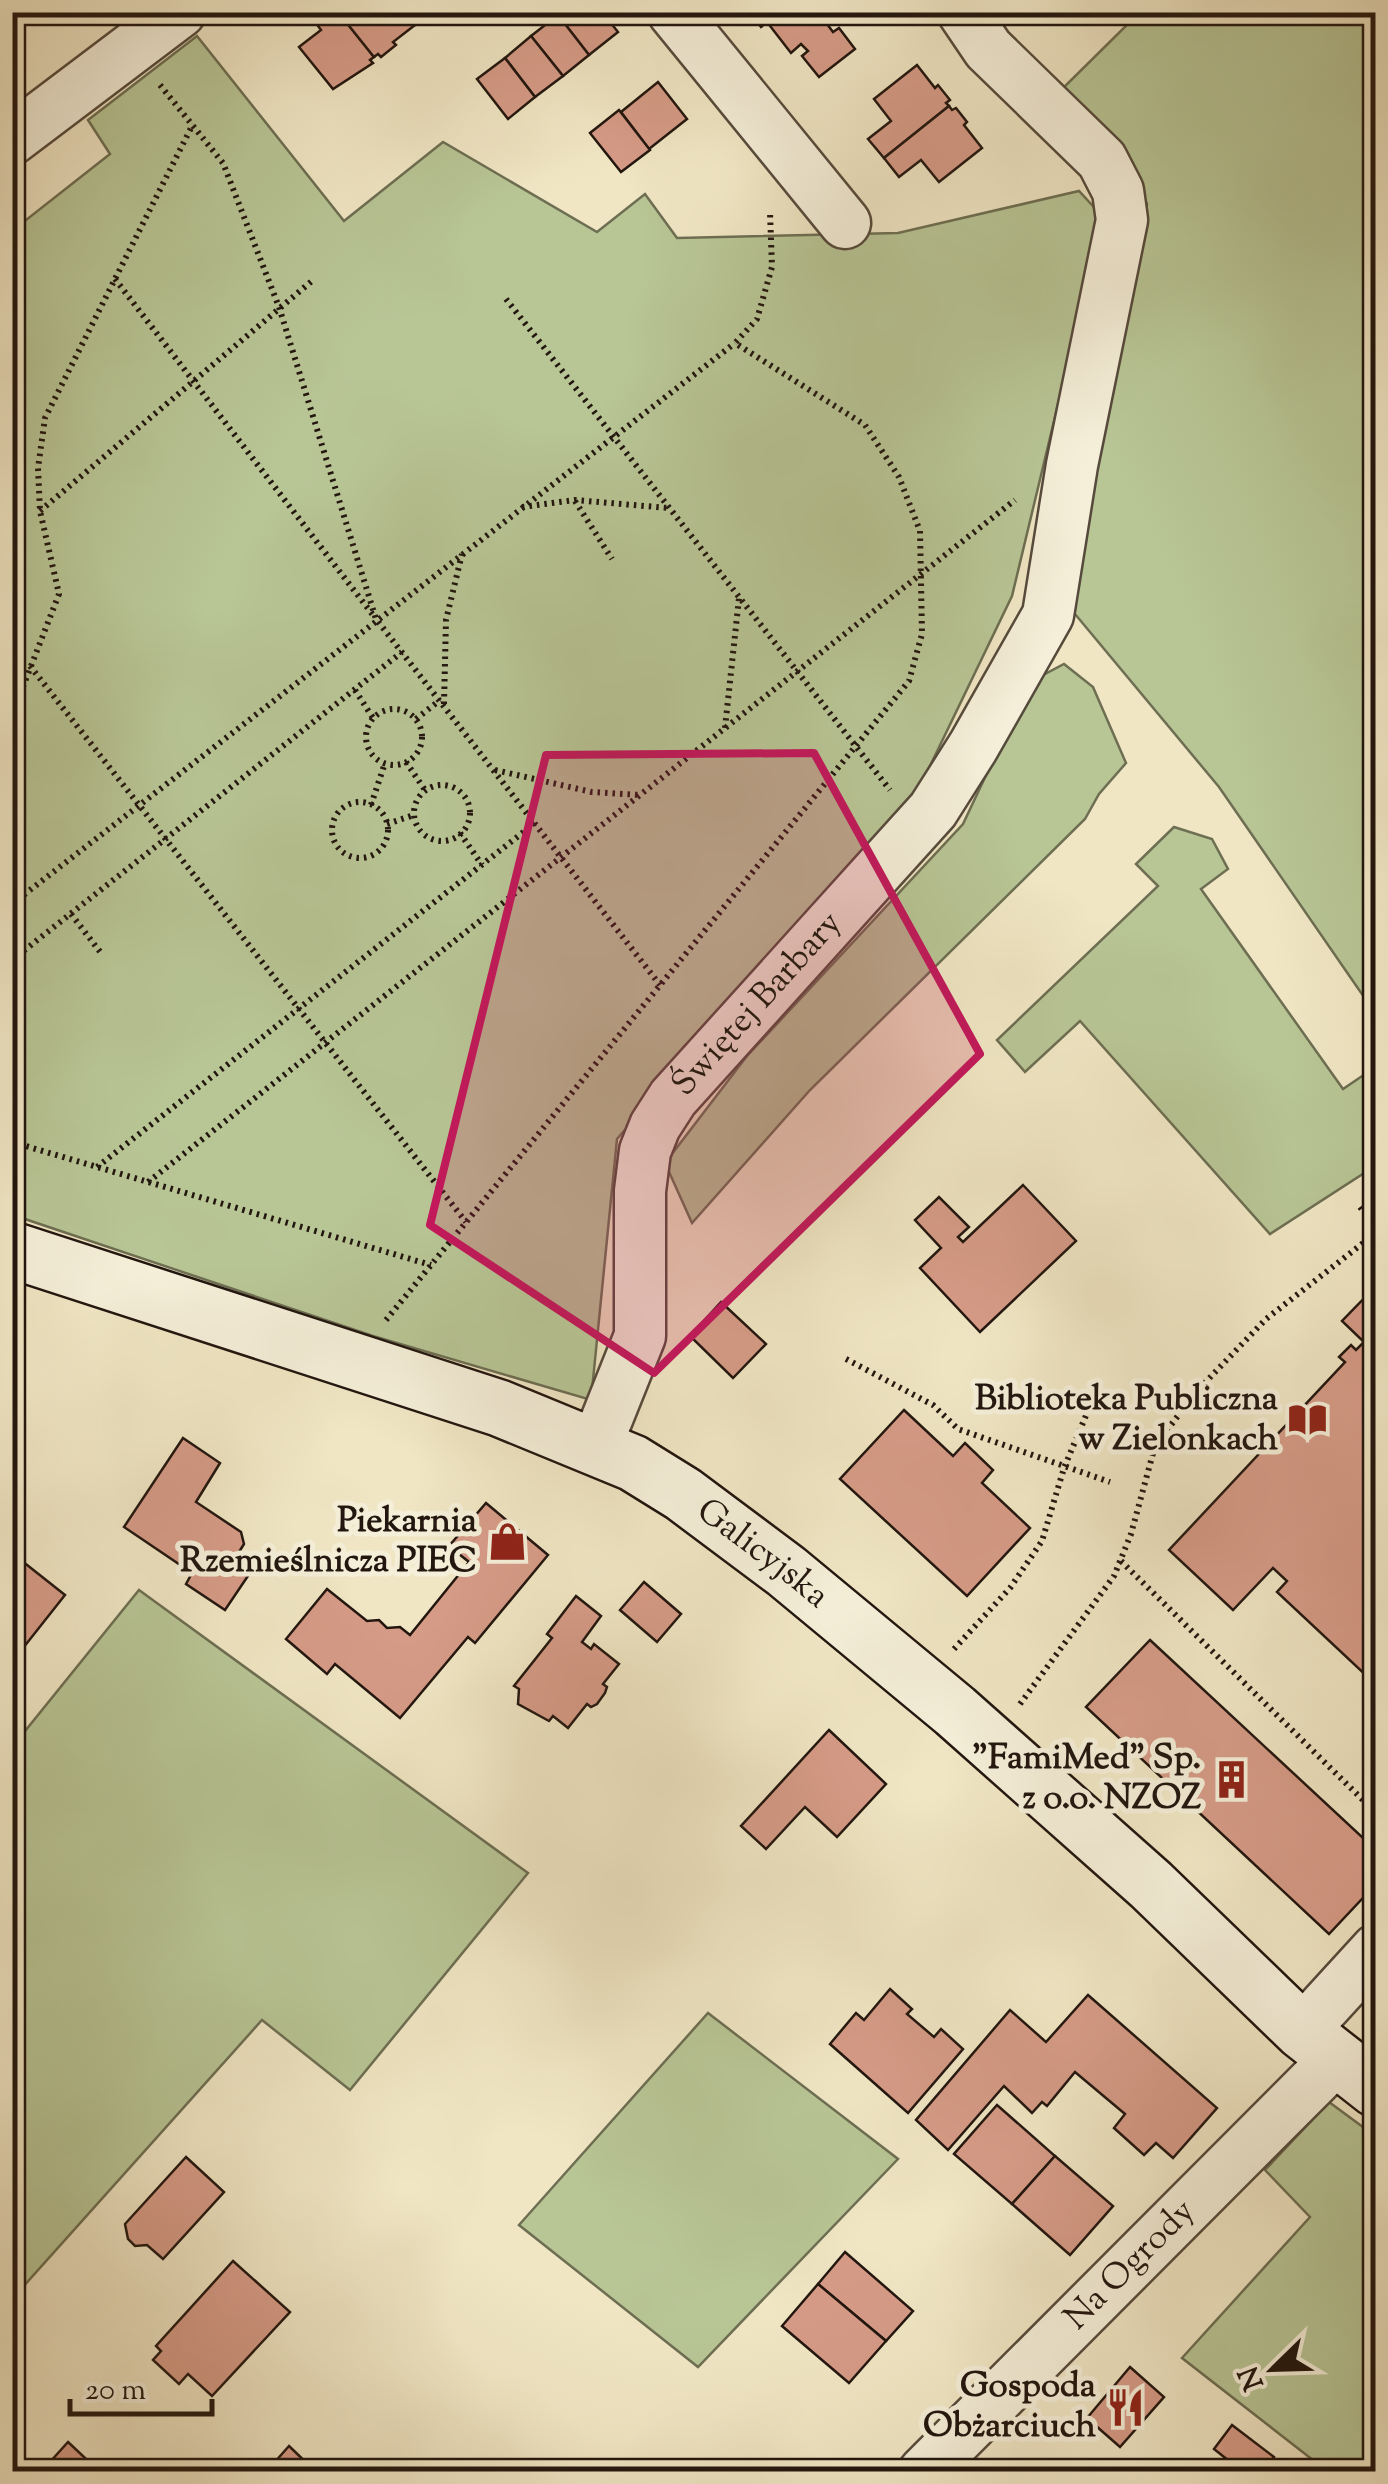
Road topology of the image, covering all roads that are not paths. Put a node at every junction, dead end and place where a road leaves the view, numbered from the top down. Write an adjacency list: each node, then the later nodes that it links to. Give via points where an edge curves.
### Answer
1 (180, 12): 4 (street)
2 (673, 12): 5 (street)
3 (963, 12): 7 (street, Świętej Barbary, via 988,49 1102,160 1118,191 1122,220 1048,615 933,810 655,1126 640,1191 640,1336)
4 (12, 139)
5 (845, 223)
6 (12, 1250): 7 (street, Galicyjska, via 499,1408)
7 (596, 1446): 9 (street, Galicyjska, via 683,1494 848,1622 1150,1885)
8 (1376, 1950): 9 (street, Na Ogrody)
9 (1338, 2060): 10 (street, Na Ogrody)
10 (924, 2472)

